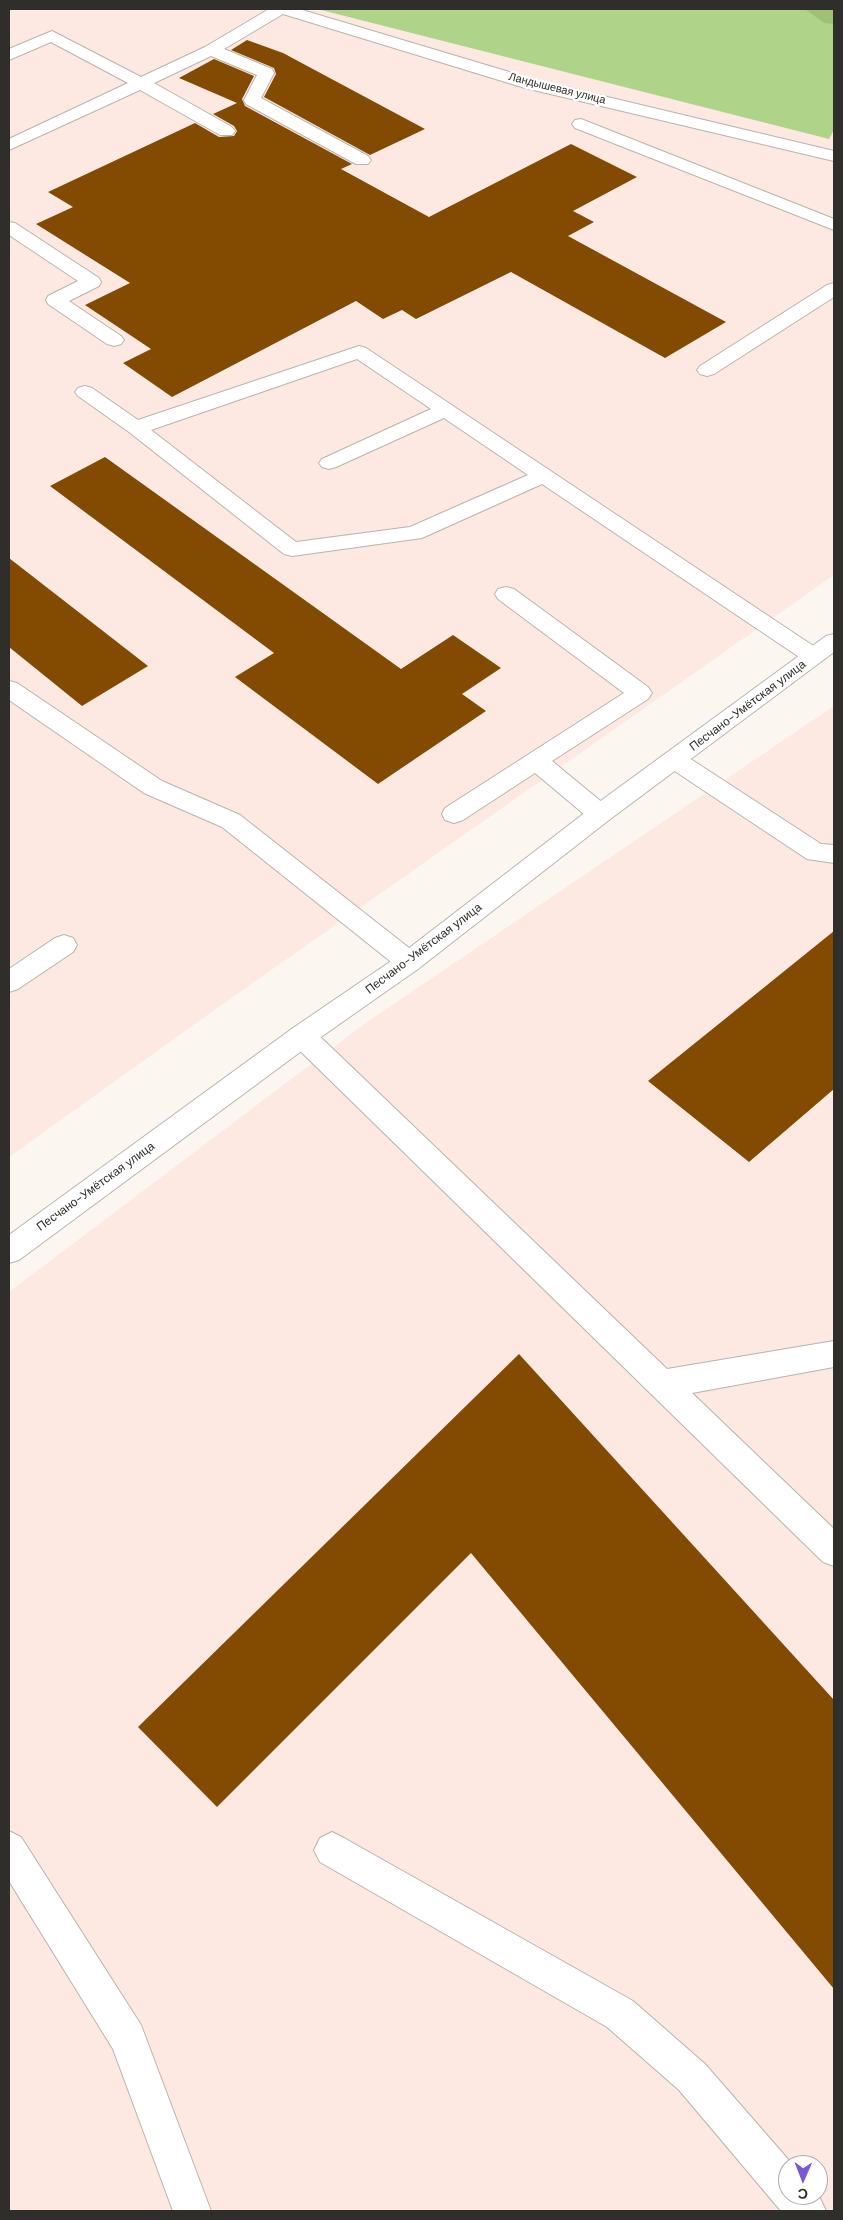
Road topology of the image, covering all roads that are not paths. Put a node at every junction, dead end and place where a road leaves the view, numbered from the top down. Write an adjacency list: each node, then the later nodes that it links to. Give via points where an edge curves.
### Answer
1 (281, 9): 2 (main road); 8 (main road, Ландышевая улица, via 531,84)
2 (211, 50): 4 (main road); 9 (main road, via 266,73 252,100)
3 (9, 55): 4 (main road, via 52,36)
4 (141, 83): 6 (main road); 7 (main road)
5 (581, 124): 10 (main road)
6 (226, 131)
7 (9, 144)
8 (834, 156)
9 (362, 160)
10 (834, 225)
11 (9, 227): 13 (main road, via 92,282 55,300)
12 (834, 289): 14 (main road)
13 (114, 340)
14 (707, 370)
15 (85, 392): 17 (main road)
16 (446, 410): 17 (main road, via 359,352); 18 (main road); 19 (main road)
17 (136, 428): 19 (main road, via 292,549 414,534)
18 (329, 463)
19 (544, 476): 22 (main road)
20 (506, 594): 25 (main road, via 640,693)
21 (834, 641): 22 (main road, Песчано-Умётская улица)
22 (813, 656): 24 (main road, Песчано-Умётская улица)
23 (9, 689): 30 (main road, via 153,787 232,821)
24 (675, 760): 27 (main road, Песчано-Умётская улица); 28 (main road, via 816,853)
25 (536, 761): 26 (main road); 27 (main road)
26 (454, 814)
27 (600, 814): 30 (main road, Песчано-Умётская улица)
28 (834, 854)
29 (64, 945): 31 (main road)
30 (410, 962): 32 (main road, Песчано-Умётская улица)
31 (9, 982)
32 (302, 1036): 33 (main road, Песчано-Умётская улица); 35 (main road)
33 (9, 1251)
34 (834, 1354): 35 (main road)
35 (663, 1384): 36 (main road)
36 (834, 1551)
37 (9, 1849): 40 (main road, via 128,2038)
38 (332, 1850): 39 (main road, via 620,2014 692,2077)
39 (778, 2177)
40 (192, 2211)

